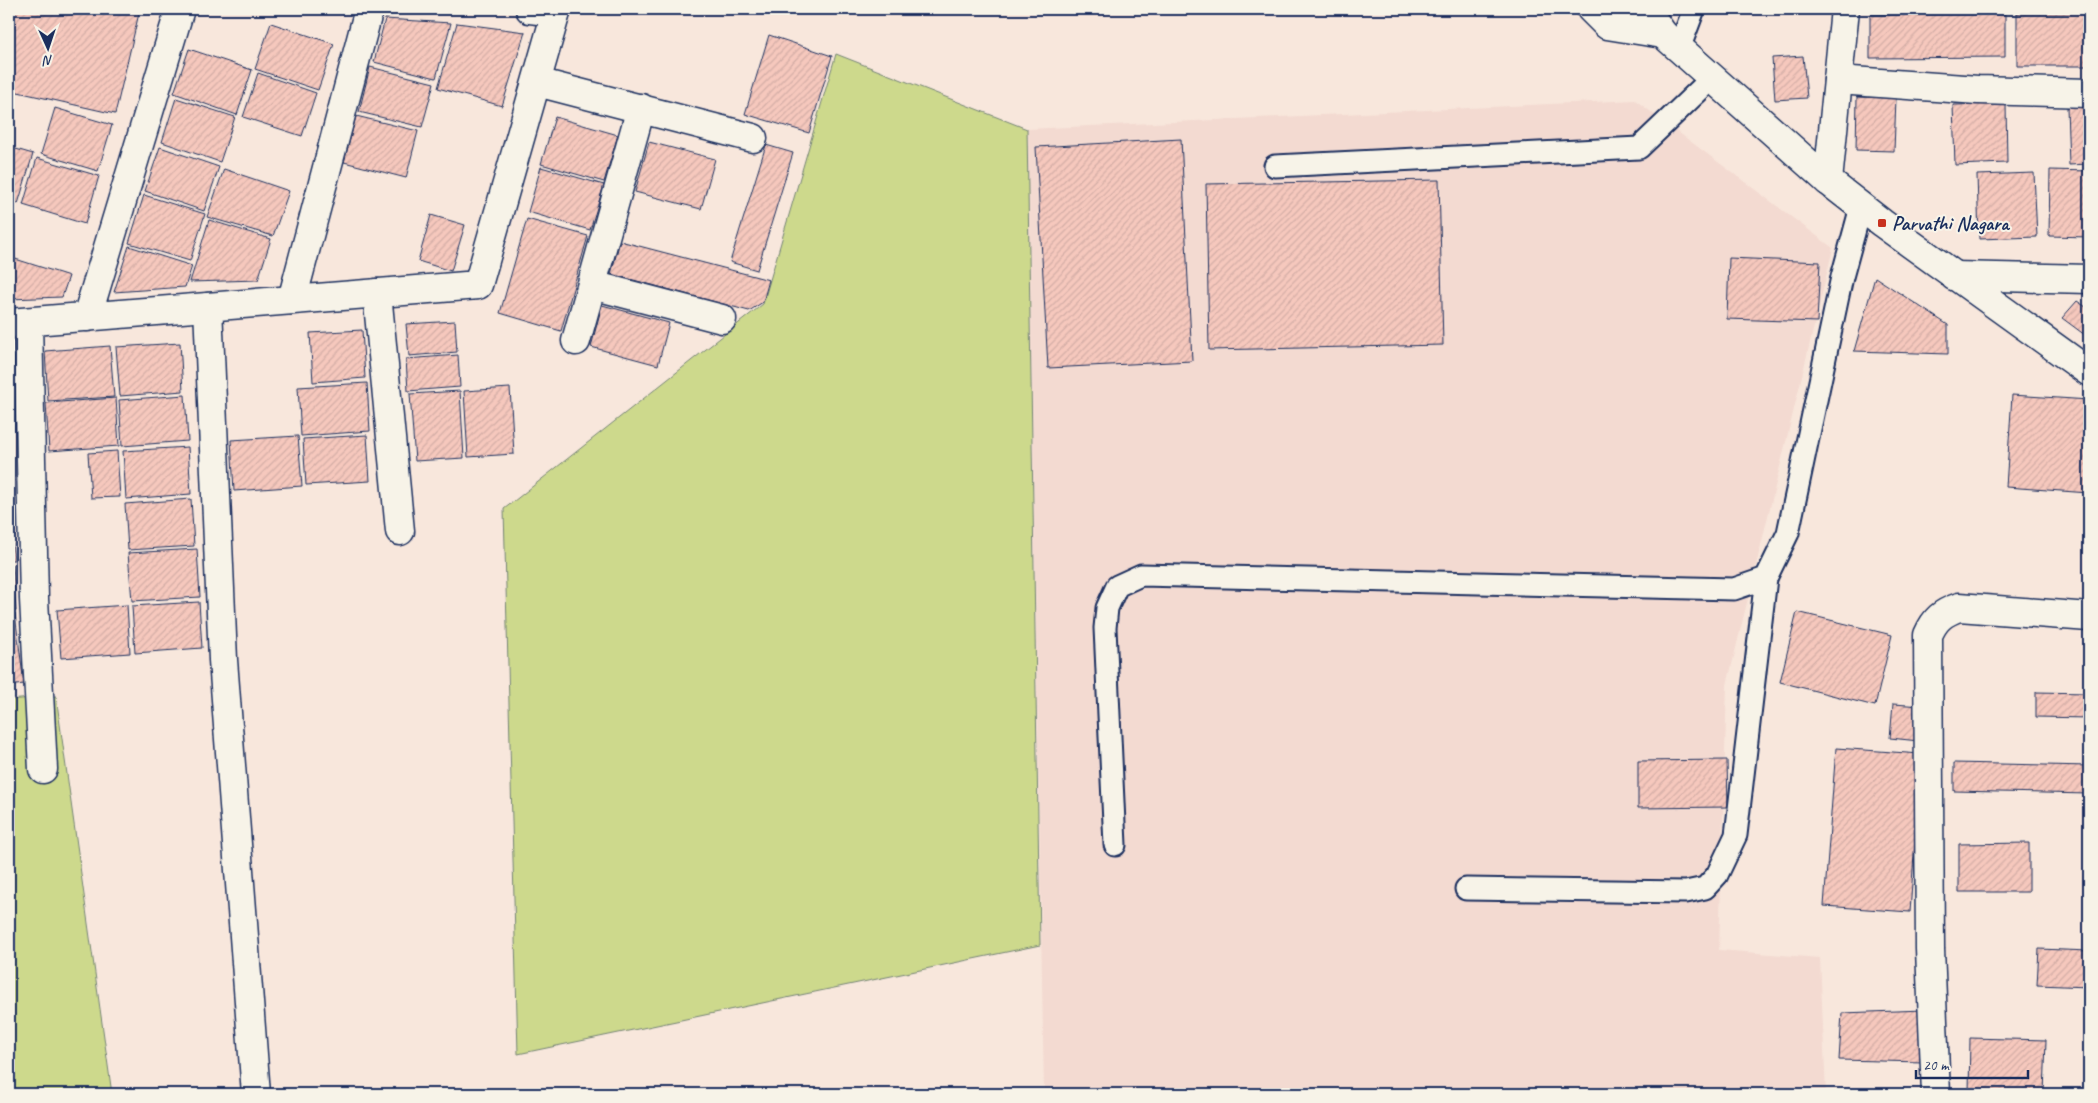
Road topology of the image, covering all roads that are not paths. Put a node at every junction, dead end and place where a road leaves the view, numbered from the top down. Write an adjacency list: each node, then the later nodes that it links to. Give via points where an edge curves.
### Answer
1 (180, 9): 24 (street)
2 (369, 9): 22 (street)
3 (1591, 9): 8 (street, via 1607,25)
4 (1646, 9): 8 (street)
5 (1694, 9): 8 (lane)
6 (1845, 9): 10 (street)
7 (548, 10): 11 (street)
8 (1671, 42): 9 (street)
9 (1712, 78): 15 (lane, via 1639,148); 16 (street)
10 (1838, 80): 12 (street, via 1978,90); 16 (street)
11 (536, 82): 13 (street); 21 (street, via 478,285)
12 (2089, 93)
13 (642, 108): 14 (street); 20 (street)
14 (753, 138)
15 (1275, 166)
16 (1828, 181): 17 (street)
17 (1861, 207): 18 (street); 30 (lane, via 1842,277 1788,533)
18 (1954, 276): 19 (street); 28 (street)
19 (2089, 279)
20 (592, 285): 25 (street); 27 (street)
21 (377, 294): 22 (street); 29 (street)
22 (292, 300): 23 (street)
23 (208, 307): 24 (street); 35 (street, via 223,660)
24 (87, 317): 26 (street)
25 (722, 319)
26 (18, 322): 32 (street)
27 (576, 341)
28 (2089, 372)
29 (400, 531)
30 (1766, 578): 33 (lane, via 1734,589 1142,575 1117,586 1107,608 1105,628); 34 (lane, via 1736,835 1717,874 1704,888 1686,892)
31 (2089, 617): 36 (street, via 1959,608 1944,612 1933,623 1928,635 1930,949)
32 (43, 769)
33 (1115, 845)
34 (1466, 889)
35 (256, 1094)
36 (1936, 1094)

